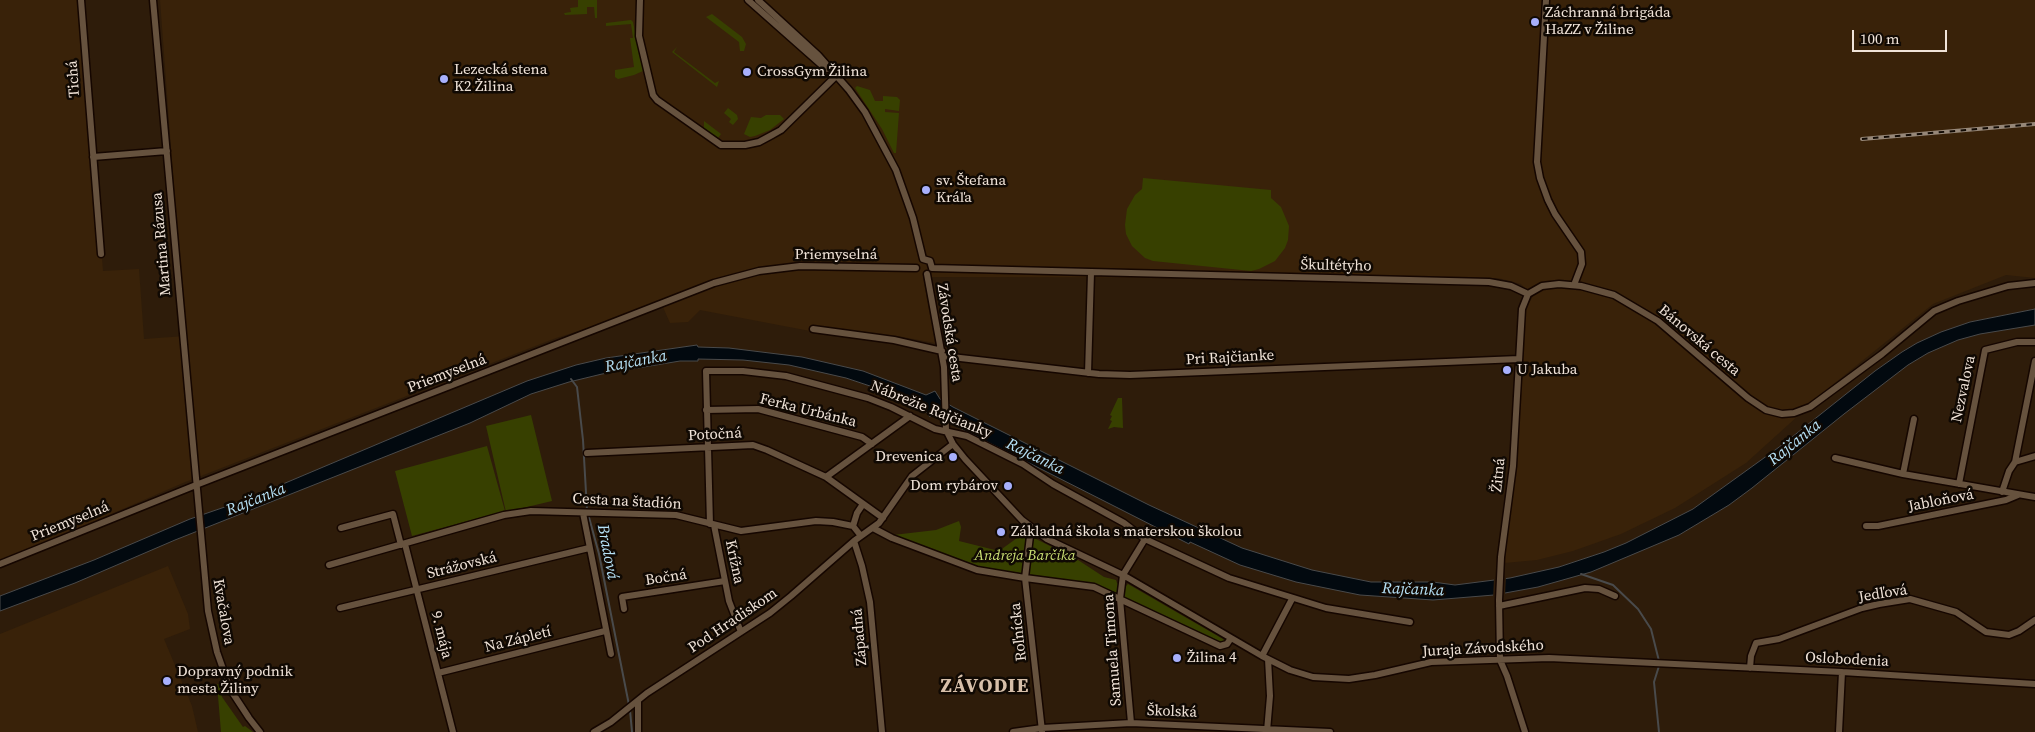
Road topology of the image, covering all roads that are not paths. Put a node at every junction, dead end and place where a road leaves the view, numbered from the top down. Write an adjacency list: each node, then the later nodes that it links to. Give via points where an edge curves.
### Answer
1 (81, 0): 9 (street, Tichá)
2 (153, 0): 8 (street, Martina Rázusa)
3 (640, 0): 7 (street, via 640,36 653,95 721,145 759,142 781,130)
4 (748, 0): 7 (street)
5 (758, 0): 7 (street)
6 (1546, 0): 17 (street, via 1537,162 1548,200 1581,252 1582,264)
7 (836, 76): 11 (street, via 861,106 892,163 912,216)
8 (167, 151): 9 (street); 40 (street, Martina Rázusa)
9 (93, 157): 10 (street, Tichá)
10 (101, 254)
11 (923, 259): 12 (street); 13 (street, via 930,261)
12 (916, 268): 15 (street); 40 (street, Priemyselná, via 800,266 731,278)
13 (932, 268): 14 (street, Škultétyho); 15 (street)
14 (1091, 273): 18 (street, Škultétyho, via 1489,282 1505,284); 25 (street)
15 (926, 274): 21 (street, Závodská cesta)
16 (2035, 283): 17 (street, Bánovská cesta, via 2008,286 1934,311 1810,407 1782,414 1766,410 1748,398 1642,310 1614,296)
17 (1574, 285): 18 (street, via 1542,286)
18 (1528, 294): 22 (street, Žitná, via 1522,309)
19 (813, 328): 21 (street, Pri Rajčianke, via 894,340)
20 (2035, 342): 39 (street, Nezvalova, via 2017,342 1985,350)
21 (943, 354): 25 (street, Pri Rajčianke); 29 (street, Závodská cesta)
22 (1519, 359): 25 (street, Pri Rajčianke, via 1156,374); 67 (street, Žitná)
23 (2035, 362): 36 (street)
24 (706, 371): 26 (street, Krížna); 27 (street, Nábrežie Rajčianky, via 786,376 868,398)
25 (1088, 373)
26 (706, 410): 30 (street, Ferka Urbánka, via 758,409 862,437); 32 (street, Krížna)
27 (910, 416): 29 (street, Nábrežie Rajčianky, via 935,429); 30 (street)
28 (1914, 420): 37 (street)
29 (946, 428): 31 (street, Juraja Závodského); 54 (street, Nábrežie Rajčianky, via 1023,464 1124,523)
30 (872, 444): 38 (street)
31 (953, 444): 46 (street, Pod Hradiskom, via 912,476); 52 (street, Juraja Závodského)
32 (708, 448): 33 (street, Potočná); 38 (street, Potočná, via 753,446); 47 (street, Krížna)
33 (588, 453)
34 (2035, 456): 36 (street)
35 (1835, 458): 37 (street, Jabloňová)
36 (2015, 462): 41 (street)
37 (1903, 474): 39 (street, Jabloňová)
38 (826, 477): 44 (street, Potočná)
39 (1959, 484): 41 (street, Jabloňová)
40 (196, 485): 58 (street, Priemyselná); 87 (street, Kvačalova, via 208,611 221,665 235,698)
41 (2002, 492): 42 (street, Jabloňová)
42 (2020, 494): 43 (street, Jabloňová); 49 (street, Jabloňová, via 2006,500)
43 (2035, 498)
44 (863, 504): 46 (street, Potočná); 48 (street)
45 (586, 513): 47 (street, Cesta na štadión, via 676,515); 56 (street, Cesta na štadión, via 531,511); 57 (street)
46 (883, 518): 51 (street, Pod Hradiskom)
47 (712, 524): 48 (street, Cesta na štadión, via 741,531 816,521); 62 (street, Krížna)
48 (853, 526): 53 (street)
49 (1866, 526)
50 (341, 528): 56 (street, via 393,514)
51 (873, 528): 53 (street, Pod Hradiskom); 61 (street, via 977,570)
52 (1034, 530): 60 (street, Juraja Závodského); 61 (street, Roľnícka, via 1030,536)
53 (862, 536): 55 (street, Pod Hradiskom)
54 (1145, 539): 60 (street); 66 (street, Nábrežie Rajčianky, via 1229,578)
55 (854, 541): 73 (street, Pod Hradiskom, via 791,596); 91 (street, Západná, via 870,602)
56 (403, 544): 59 (street, Cesta na štadión); 63 (street, 9. mája)
57 (589, 548): 63 (street, Strážovská); 72 (street)
58 (0, 564)
59 (329, 565)
60 (1123, 575): 65 (street, Samuela Timona); 74 (street, Juraja Závodského)
61 (1025, 578): 65 (street, via 1094,587); 85 (street, Roľnícka)
62 (725, 581): 69 (street, Bočná, via 622,597); 73 (street, Krížna)
63 (417, 590): 68 (street, Strážovská); 81 (street, 9. mája)
64 (1615, 596): 67 (street, via 1599,589 1585,588)
65 (1120, 599): 74 (street, via 1220,646 1228,644); 84 (street, Samuela Timona)
66 (1292, 599): 71 (street, Nábrežie Rajčianky); 76 (street)
67 (1500, 603): 77 (street, Žitná)
68 (340, 608)
69 (624, 609)
70 (2035, 620): 79 (street, Jedľová, via 2009,634 1986,632 1956,612 1910,599 1879,604 1779,639 1756,643)
71 (1410, 622)
72 (605, 631): 75 (street); 81 (street, Na Zápletí)
73 (741, 632): 83 (street, Pod Hradiskom)
74 (1231, 638): 76 (street, Juraja Závodského)
75 (611, 654)
76 (1265, 658): 77 (street, Juraja Závodského, via 1302,674 1337,679 1375,675 1431,662); 86 (street, via 1270,696)
77 (1500, 660): 78 (street, Juraja Závodského, via 1549,658); 94 (street)
78 (1660, 663): 79 (street, Oslobodenia)
79 (1750, 668): 80 (street, Oslobodenia)
80 (1842, 672): 82 (street, Oslobodenia); 95 (street)
81 (438, 673): 88 (street, 9. mája)
82 (2035, 684)
83 (638, 701): 89 (street, Pod Hradiskom); 90 (street)
84 (1131, 723): 85 (street, Školská); 86 (street, Školská)
85 (1042, 730): 92 (street, Školská)
86 (1267, 730): 93 (street, Školská)
87 (260, 732)
88 (452, 732)
89 (594, 732)
90 (638, 732)
91 (882, 732)
92 (1013, 732)
93 (1330, 732)
94 (1525, 732)
95 (1839, 732)

